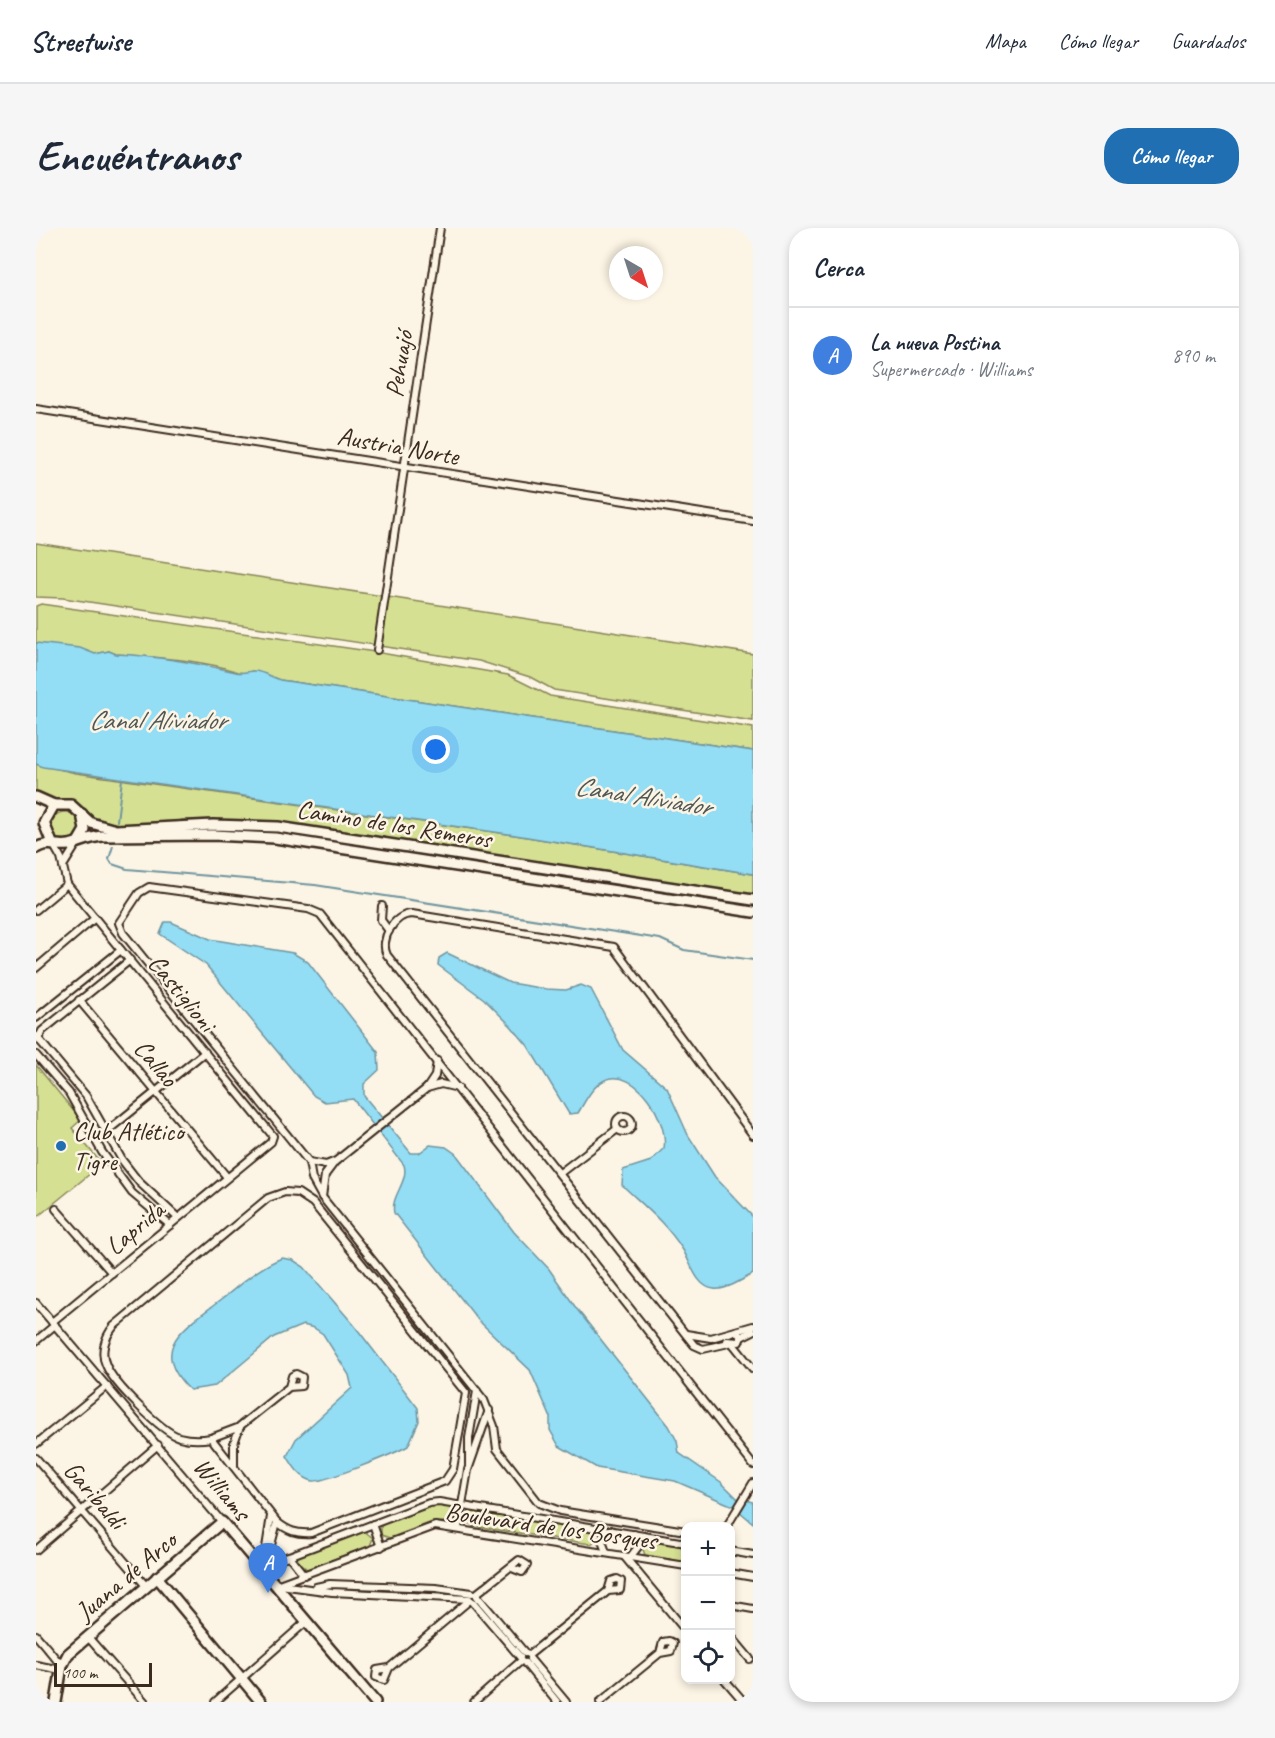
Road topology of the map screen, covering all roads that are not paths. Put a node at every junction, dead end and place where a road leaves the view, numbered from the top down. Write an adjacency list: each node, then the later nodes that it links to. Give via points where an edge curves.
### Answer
1 (441, 228): 3 (street, Pehuajó)
2 (36, 409): 3 (street, Austria Norte)
3 (403, 467): 4 (street, Austria Norte); 5 (street, Pehuajó)
4 (753, 521)
5 (377, 650)
6 (36, 797): 7 (main road, Camino de los Remeros)
7 (54, 805): 8 (main road, Camino de los Remeros, via 71,805); 10 (main road, via 44,823)
8 (81, 813): 9 (main road, via 85,830); 14 (main road, Camino de los Remeros, via 99,827 116,830 213,825 278,827)
9 (78, 842): 10 (main road, Camino de los Remeros); 12 (street); 17 (main road, Camino de los Remeros, via 103,836 275,838)
10 (52, 843): 11 (main road, Camino de los Remeros); 12 (street, Castiglioni)
11 (36, 848)
12 (62, 867): 13 (street, Castiglioni)
13 (67, 884): 16 (street); 18 (street, Castiglioni)
14 (753, 900)
15 (382, 906): 19 (street, via 381,920)
16 (36, 910)
17 (753, 912)
18 (95, 918): 20 (street, Castiglioni); 22 (street)
19 (389, 931): 34 (street, via 399,918 411,914 614,947); 39 (street, via 383,947 387,955)
20 (121, 950): 21 (street, Castiglioni); 24 (street)
21 (130, 960): 23 (street); 26 (street, Castiglioni)
22 (36, 968)
23 (79, 1000): 25 (street); 31 (street, Callao)
24 (36, 1018)
25 (37, 1037): 33 (street, via 86,1096)
26 (205, 1052): 31 (street); 36 (street, Castiglioni, via 272,1132)
27 (36, 1055): 35 (street, via 69,1093)
28 (436, 1060): 29 (street, via 435,1076); 30 (street); 38 (street, via 316,911 144,889 119,923 120,928)
29 (427, 1088): 30 (street, via 441,1084); 37 (street)
30 (458, 1088): 66 (street)
31 (155, 1092): 33 (street); 40 (street, Callao)
32 (616, 1130): 39 (street)
33 (106, 1132): 35 (street); 43 (street, via 139,1182)
34 (753, 1135)
35 (95, 1137): 44 (street, via 132,1193)
36 (271, 1142): 40 (street, Laprida)
37 (336, 1161): 38 (street, via 326,1165); 41 (street, via 325,1174)
38 (309, 1162): 41 (street, via 312,1179)
39 (560, 1173): 50 (street)
40 (228, 1177): 43 (street, Laprida)
41 (322, 1197): 59 (street)
42 (56, 1209): 45 (street)
43 (178, 1218): 44 (street, Laprida)
44 (170, 1225): 45 (street, Laprida)
45 (112, 1273): 47 (street, Laprida)
46 (36, 1303): 47 (street, Williams)
47 (53, 1323): 53 (street, Laprida); 57 (street, Williams)
48 (753, 1326): 52 (street)
49 (753, 1331): 52 (street)
50 (685, 1333): 51 (street, via 701,1338); 54 (street, via 700,1349)
51 (727, 1335): 52 (street); 54 (street)
52 (739, 1336): 54 (street); 55 (street)
53 (36, 1341)
54 (731, 1343): 56 (street)
55 (753, 1362)
56 (753, 1368)
57 (107, 1386): 63 (street); 64 (street, Williams)
58 (289, 1387): 61 (street)
59 (477, 1390): 60 (street); 68 (street)
60 (489, 1410): 68 (street); 79 (street, via 497,1449 539,1503)
61 (240, 1426): 62 (street); 67 (street, via 234,1443)
62 (211, 1438): 67 (street); 74 (street, via 189,1439 158,1426 106,1365 105,1340 114,1326 268,1198 285,1192 298,1193 313,1203 464,1388 466,1397 453,1469 445,1481 310,1533 294,1533)
63 (36, 1444)
64 (158, 1445): 71 (street); 73 (street, Williams)
65 (36, 1458): 71 (street, Garibaldi)
66 (753, 1465)
67 (234, 1466): 72 (street)
68 (468, 1470): 70 (street)
69 (753, 1483): 75 (street)
70 (462, 1505): 76 (street, Boulevard de los Bosques, via 429,1503); 77 (street); 78 (street, Boulevard de los Bosques)
71 (82, 1511): 83 (street); 98 (street, Garibaldi)
72 (270, 1516): 74 (street); 86 (street)
73 (222, 1522): 90 (main road, Williams); 96 (main road, Juana de Arco)
74 (277, 1522): 86 (street)
75 (730, 1522)
76 (373, 1524): 82 (street); 88 (street, Boulevard de los Bosques)
77 (458, 1528): 82 (street, Boulevard de los Bosques, via 435,1526); 84 (street, Boulevard de los Bosques)
78 (611, 1530): 80 (street, Boulevard de los Bosques); 84 (street, via 602,1541)
79 (681, 1530)
80 (634, 1534): 81 (street, Boulevard de los Bosques); 89 (street, via 638,1547)
81 (681, 1542)
82 (381, 1547): 94 (street, Boulevard de los Bosques)
83 (36, 1550)
84 (606, 1552): 89 (street, Boulevard de los Bosques)
85 (735, 1552): 87 (street)
86 (265, 1555): 90 (street)
87 (753, 1555)
88 (289, 1556): 90 (street, Boulevard de los Bosques); 94 (street)
89 (628, 1556): 91 (street, Boulevard de los Bosques); 104 (street)
90 (259, 1564): 97 (main road, Williams)
91 (681, 1565)
92 (512, 1568): 100 (street)
93 (735, 1574): 95 (street)
94 (304, 1575): 97 (street, Boulevard de los Bosques)
95 (753, 1577)
96 (157, 1578): 98 (main road, Juana de Arco); 114 (main road)
97 (276, 1585): 100 (street, via 332,1592); 103 (main road, Williams)
98 (146, 1586): 106 (main road, Juana de Arco)
99 (608, 1591): 109 (street)
100 (473, 1597): 109 (street); 113 (street)
101 (735, 1606): 102 (street)
102 (753, 1609)
103 (307, 1621): 114 (street); 120 (main road, Williams)
104 (681, 1624)
105 (36, 1635): 112 (street)
106 (87, 1636): 112 (main road, Juana de Arco, via 68,1654); 117 (street)
107 (735, 1641): 110 (street)
108 (660, 1653): 124 (street)
109 (525, 1658): 121 (street); 122 (street); 123 (street)
110 (750, 1660)
111 (36, 1665): 112 (street)
112 (62, 1668): 116 (main road, Juana de Arco)
113 (388, 1668)
114 (241, 1679): 118 (street); 119 (main road)
115 (729, 1684): 125 (street)
116 (56, 1702)
117 (145, 1702)
118 (215, 1702)
119 (261, 1702)
120 (375, 1702)
121 (474, 1702)
122 (556, 1702)
123 (566, 1702)
124 (600, 1702)
125 (744, 1702)

